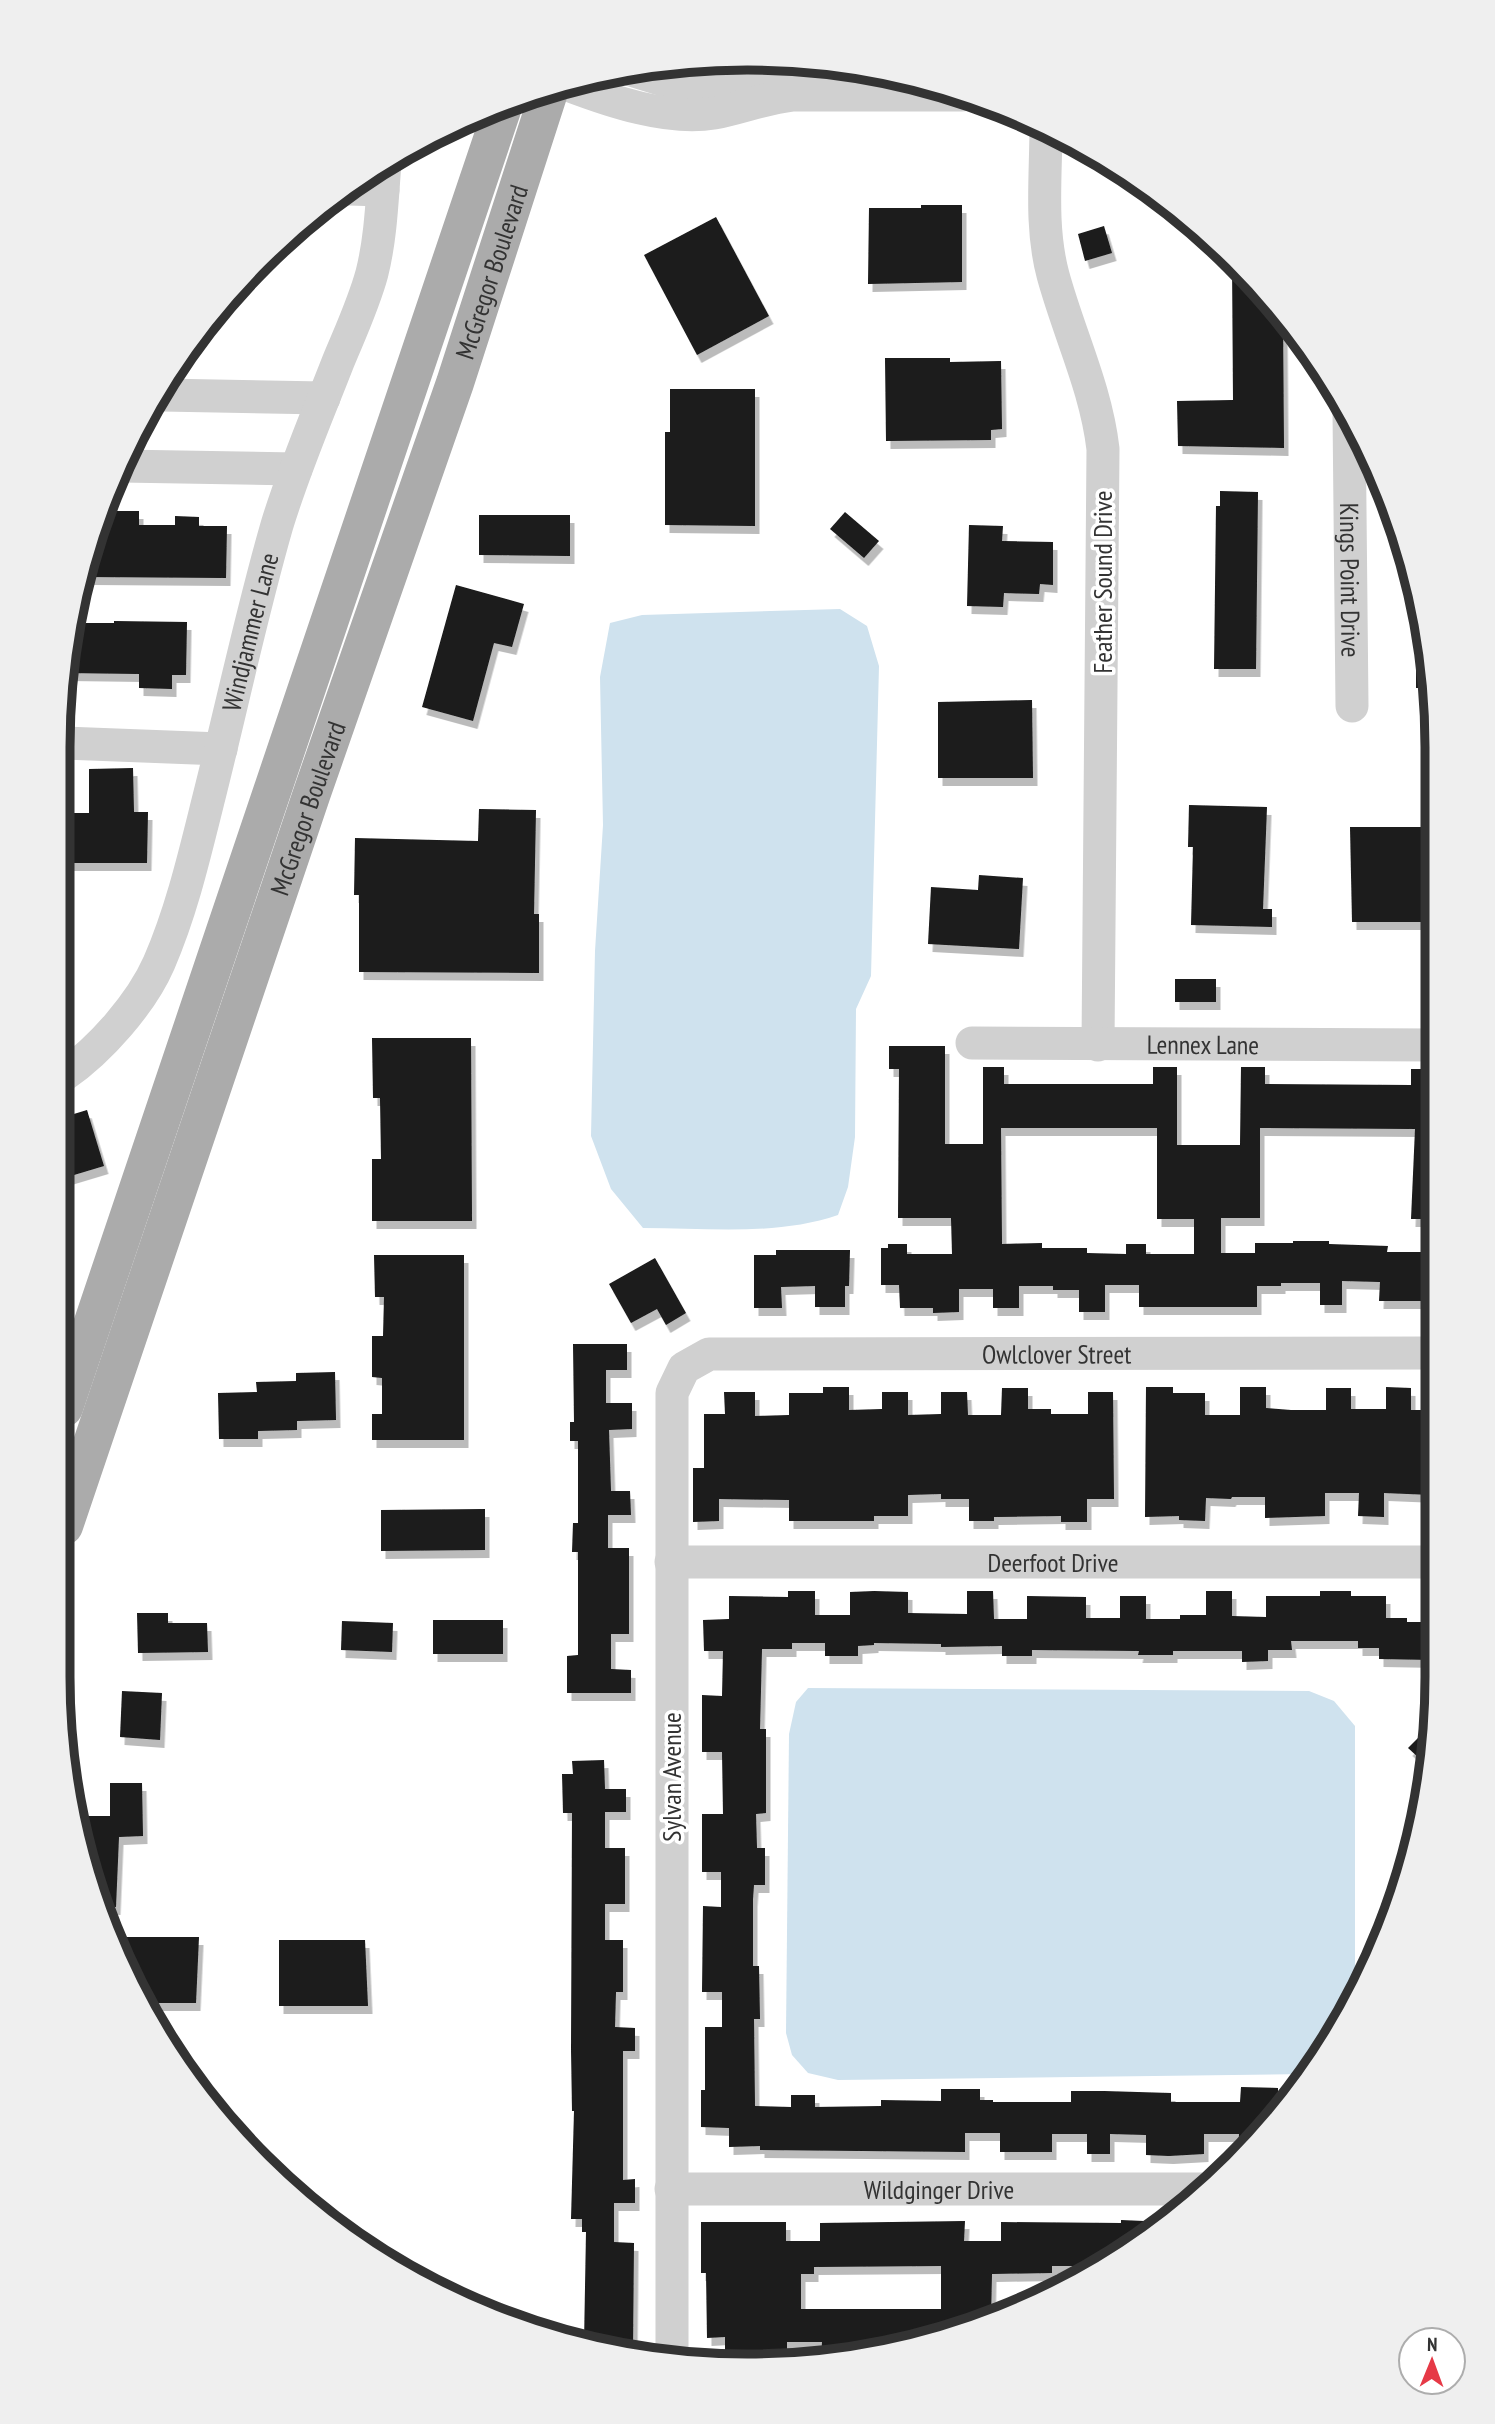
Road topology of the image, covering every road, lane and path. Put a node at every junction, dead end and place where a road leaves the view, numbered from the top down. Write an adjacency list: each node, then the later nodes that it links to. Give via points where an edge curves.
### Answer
1 (780, 71): 2 (street, via 696,84)
2 (653, 77)
3 (585, 90): 4 (street, via 663,113 691,116 792,94)
4 (929, 95)
5 (546, 101): 25 (main road, McGregor Boulevard, via 455,383)
6 (499, 118): 23 (main road, McGregor Boulevard)
7 (1046, 139): 18 (street, Feather Sound Drive, via 1047,251 1093,396 1103,449)
8 (384, 176): 10 (street, Windjammer Lane, via 372,271)
9 (169, 395): 10 (street)
10 (324, 398): 13 (street, Windjammer Lane)
11 (1349, 437): 14 (street, Kings Point Drive)
12 (132, 466): 13 (street)
13 (296, 470): 16 (street, Windjammer Lane, via 257,596)
14 (1352, 706)
15 (70, 743): 16 (street)
16 (221, 749): 20 (street, Windjammer Lane, via 186,890 159,965 129,1011)
17 (972, 1043): 18 (street, Lennex Lane)
18 (1098, 1045): 19 (street, Lennex Lane)
19 (1425, 1045)
20 (70, 1071)
21 (1425, 1353): 22 (street, Owlclover Street, via 709,1354)
22 (684, 1368): 27 (street, Sylvan Avenue, via 672,1393)
23 (70, 1384)
24 (70, 1400): 25 (street)
25 (104, 1407): 26 (main road, McGregor Boulevard)
26 (70, 1508)
27 (671, 1562): 28 (street, Deerfoot Drive); 29 (street, Sylvan Avenue)
28 (1425, 1562)
29 (671, 2189): 30 (street, Wildginger Drive); 31 (street, Sylvan Avenue)
30 (1190, 2189)
31 (671, 2349)

